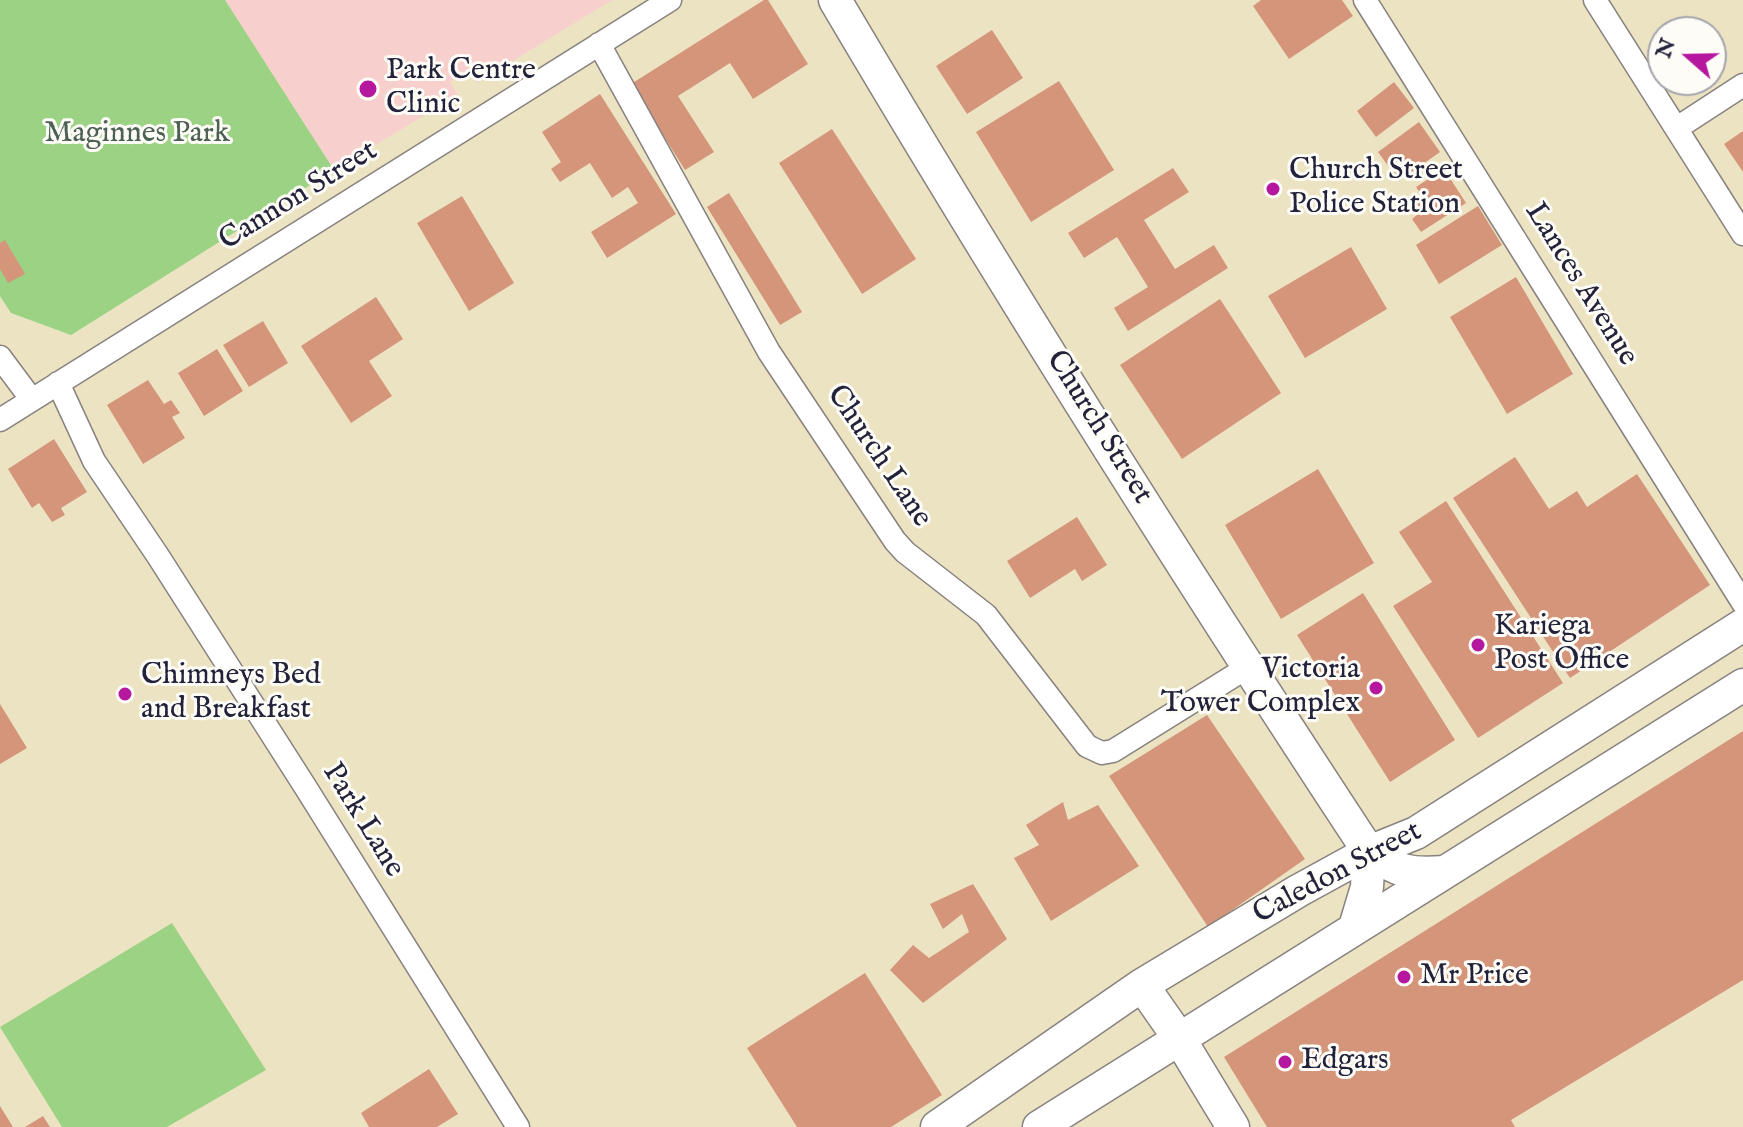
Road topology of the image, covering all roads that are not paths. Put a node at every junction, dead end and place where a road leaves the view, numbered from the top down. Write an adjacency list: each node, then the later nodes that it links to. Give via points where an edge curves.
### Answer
1 (670, 0): 5 (street, Cannon Street)
2 (835, 0): 15 (main road, Church Street)
3 (1365, 0): 13 (street, Lances Avenue)
4 (1595, 0): 7 (street)
5 (599, 44): 10 (street, Cannon Street); 15 (street, Church Lane, via 769,352 895,541 986,615 1087,746 1102,753 1113,751)
6 (1743, 85): 7 (street)
7 (1677, 128): 8 (street)
8 (1743, 234)
9 (0, 357): 11 (street)
10 (58, 383): 11 (street, Cannon Street); 22 (street, Park Lane, via 94,461)
11 (32, 400): 12 (street, Cannon Street)
12 (0, 420)
13 (1743, 603)
14 (1743, 625): 17 (main road, Caledon Street, via 1416,833)
15 (1248, 667): 17 (main road, Church Street)
16 (1743, 685): 18 (main road, Caledon Street)
17 (1369, 852): 18 (main road, via 1402,871); 19 (main road, via 1367,887); 20 (main road, Caledon Street)
18 (1443, 872): 19 (main road, Caledon Street)
19 (1355, 927): 21 (main road, Caledon Street)
20 (1142, 985): 21 (main road); 23 (main road, Caledon Street)
21 (1179, 1038): 24 (main road, Caledon Street); 25 (main road)
22 (518, 1127)
23 (937, 1127)
24 (1039, 1127)
25 (1233, 1127)

